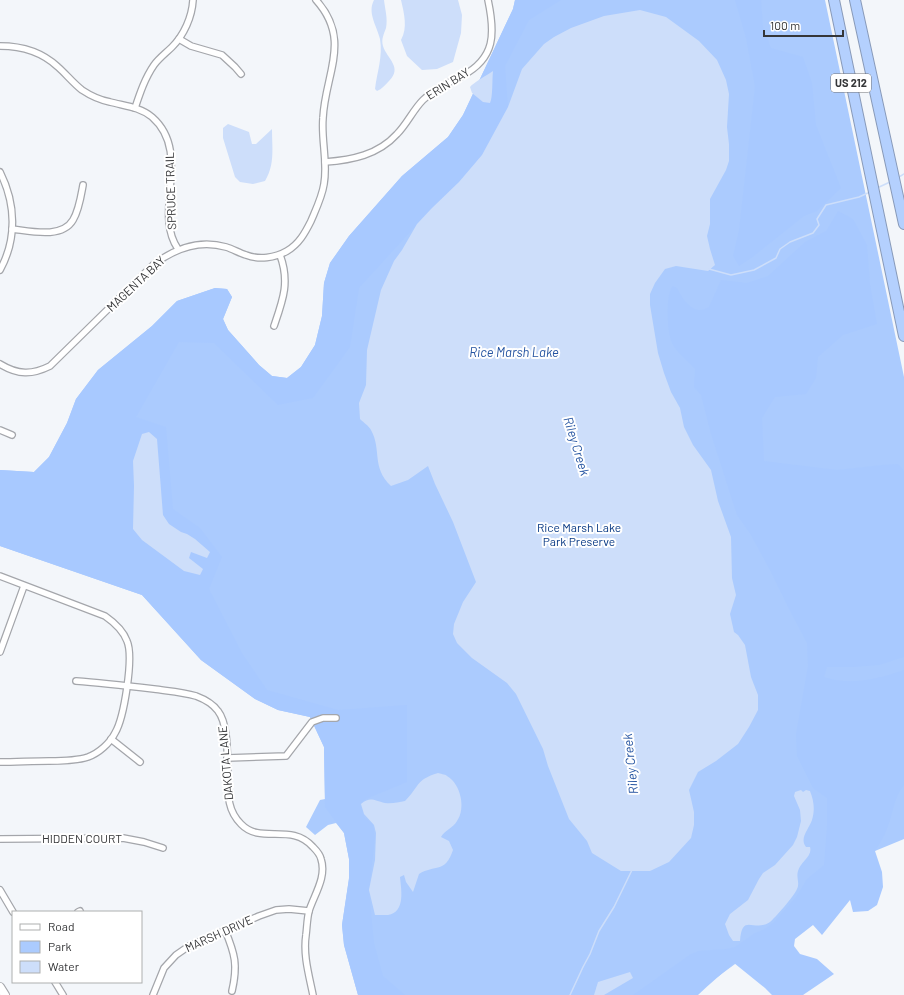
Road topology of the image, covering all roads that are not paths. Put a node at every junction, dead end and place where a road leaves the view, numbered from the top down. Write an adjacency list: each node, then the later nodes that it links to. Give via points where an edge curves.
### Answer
1 (193, 0): 6 (street, via 186,28)
2 (316, 0): 10 (street, MAGENTA BAY, via 330,22 335,44 322,117)
3 (488, 0): 10 (street, ERIN BAY, via 493,26 490,46 472,70 422,100 397,134 378,149 356,159)
4 (834, 0): 19 (highway, US 212)
5 (855, 0): 13 (highway, US 212)
6 (179, 39): 8 (street, via 191,46 222,55); 9 (street, via 149,73)
7 (0, 46): 9 (street, SPRUCE TRAIL, via 20,47 40,53 90,95)
8 (240, 74)
9 (135, 108): 15 (street, SPRUCE TRAIL, via 158,122 168,140 171,160 169,219 172,238)
10 (325, 162): 16 (street, MAGENTA BAY, via 322,195 307,228 296,244)
11 (0, 172): 14 (street, via 11,201)
12 (84, 185): 14 (street, via 73,220 63,230 52,232)
13 (904, 224)
14 (12, 229): 17 (street, via 10,246)
15 (178, 249): 16 (street, MAGENTA BAY, via 208,244 226,247 251,257); 20 (street, MAGENTA BAY, via 153,265 50,366 24,373 15,372)
16 (280, 255): 18 (street, via 285,270 285,289)
17 (0, 270)
18 (274, 326)
19 (904, 336)
20 (0, 364)
21 (0, 430): 22 (street)
22 (12, 435)
23 (0, 576): 24 (street)
24 (24, 586): 25 (street); 27 (street, via 105,616 114,622 128,642 130,654)
25 (0, 652)
26 (76, 681): 27 (street, DAKOTA LANE)
27 (126, 686): 29 (street, via 121,721); 30 (street, DAKOTA LANE, via 196,696 209,702 219,712 225,728)
28 (336, 718): 30 (street, via 323,718 312,722 286,756)
29 (111, 739): 31 (street, via 101,749 88,756 72,760); 32 (street)
30 (227, 758): 37 (street, DAKOTA LANE, via 228,800 234,816 240,823 254,832 302,837 317,851 322,860 323,874)
31 (0, 762)
32 (140, 762)
33 (0, 839): 34 (street, HIDDEN COURT, via 123,838)
34 (163, 848)
35 (0, 890): 36 (street)
36 (12, 911)
37 (309, 911): 38 (street, MARSH DRIVE, via 276,910); 45 (street, DAKOTA LANE, via 306,959)
38 (226, 930): 41 (street, via 236,966); 44 (street, MARSH DRIVE, via 189,946 176,955 164,968)
39 (56, 983): 43 (street)
40 (0, 987): 42 (street)
41 (232, 990)
42 (5, 995)
43 (63, 995)
44 (153, 995)
45 (313, 995)

